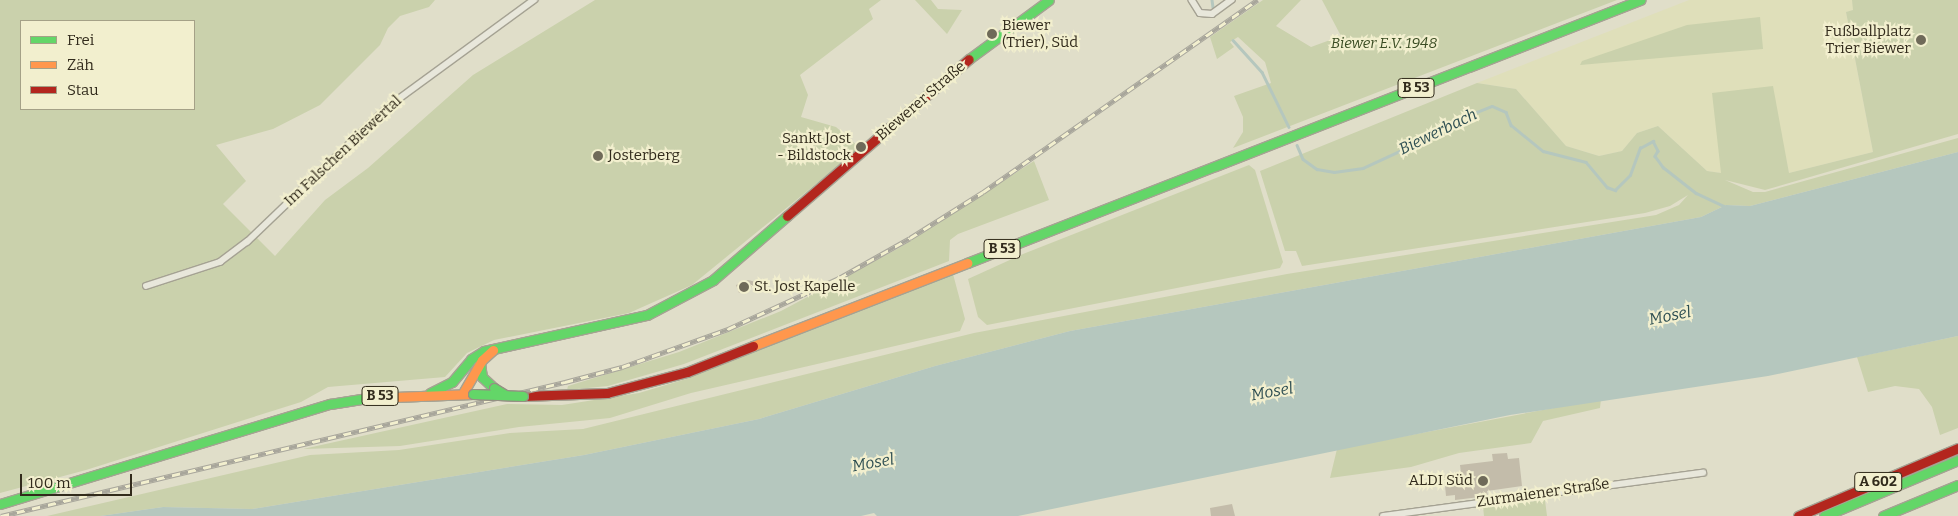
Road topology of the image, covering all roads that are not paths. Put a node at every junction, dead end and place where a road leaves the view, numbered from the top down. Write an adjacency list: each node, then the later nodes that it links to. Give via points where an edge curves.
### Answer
1 (534, 0): 6 (street, Im Falschen Biewertal, via 389,106 247,242 220,262)
2 (1048, 0): 7 (main road, Biewerer Straße, via 995,37 713,280 647,315)
3 (1192, 0): 4 (street, via 1200,13 1212,14)
4 (1231, 0)
5 (1640, 0): 12 (main road, B 53, bridge, via 687,372 606,394)
6 (146, 286)
7 (498, 348): 8 (main road); 9 (main road, Biewerer Straße, via 477,355)
8 (480, 363): 11 (main road); 12 (main road, bridge, via 482,377)
9 (460, 373): 10 (main road, Biewerer Straße, via 452,382); 11 (main road)
10 (430, 393): 11 (main road, B 53); 17 (main road, B 53, via 330,404 102,476)
11 (468, 393): 12 (main road, B 53, bridge)
12 (505, 395)
13 (1958, 448): 19 (main road, A 602)
14 (1958, 460): 20 (main road, A 602)
15 (1702, 472): 18 (street, Zurmaiener Straße)
16 (1958, 485): 21 (main road)
17 (0, 504)
18 (1383, 516)
19 (1798, 516)
20 (1824, 516)
21 (1883, 516)

